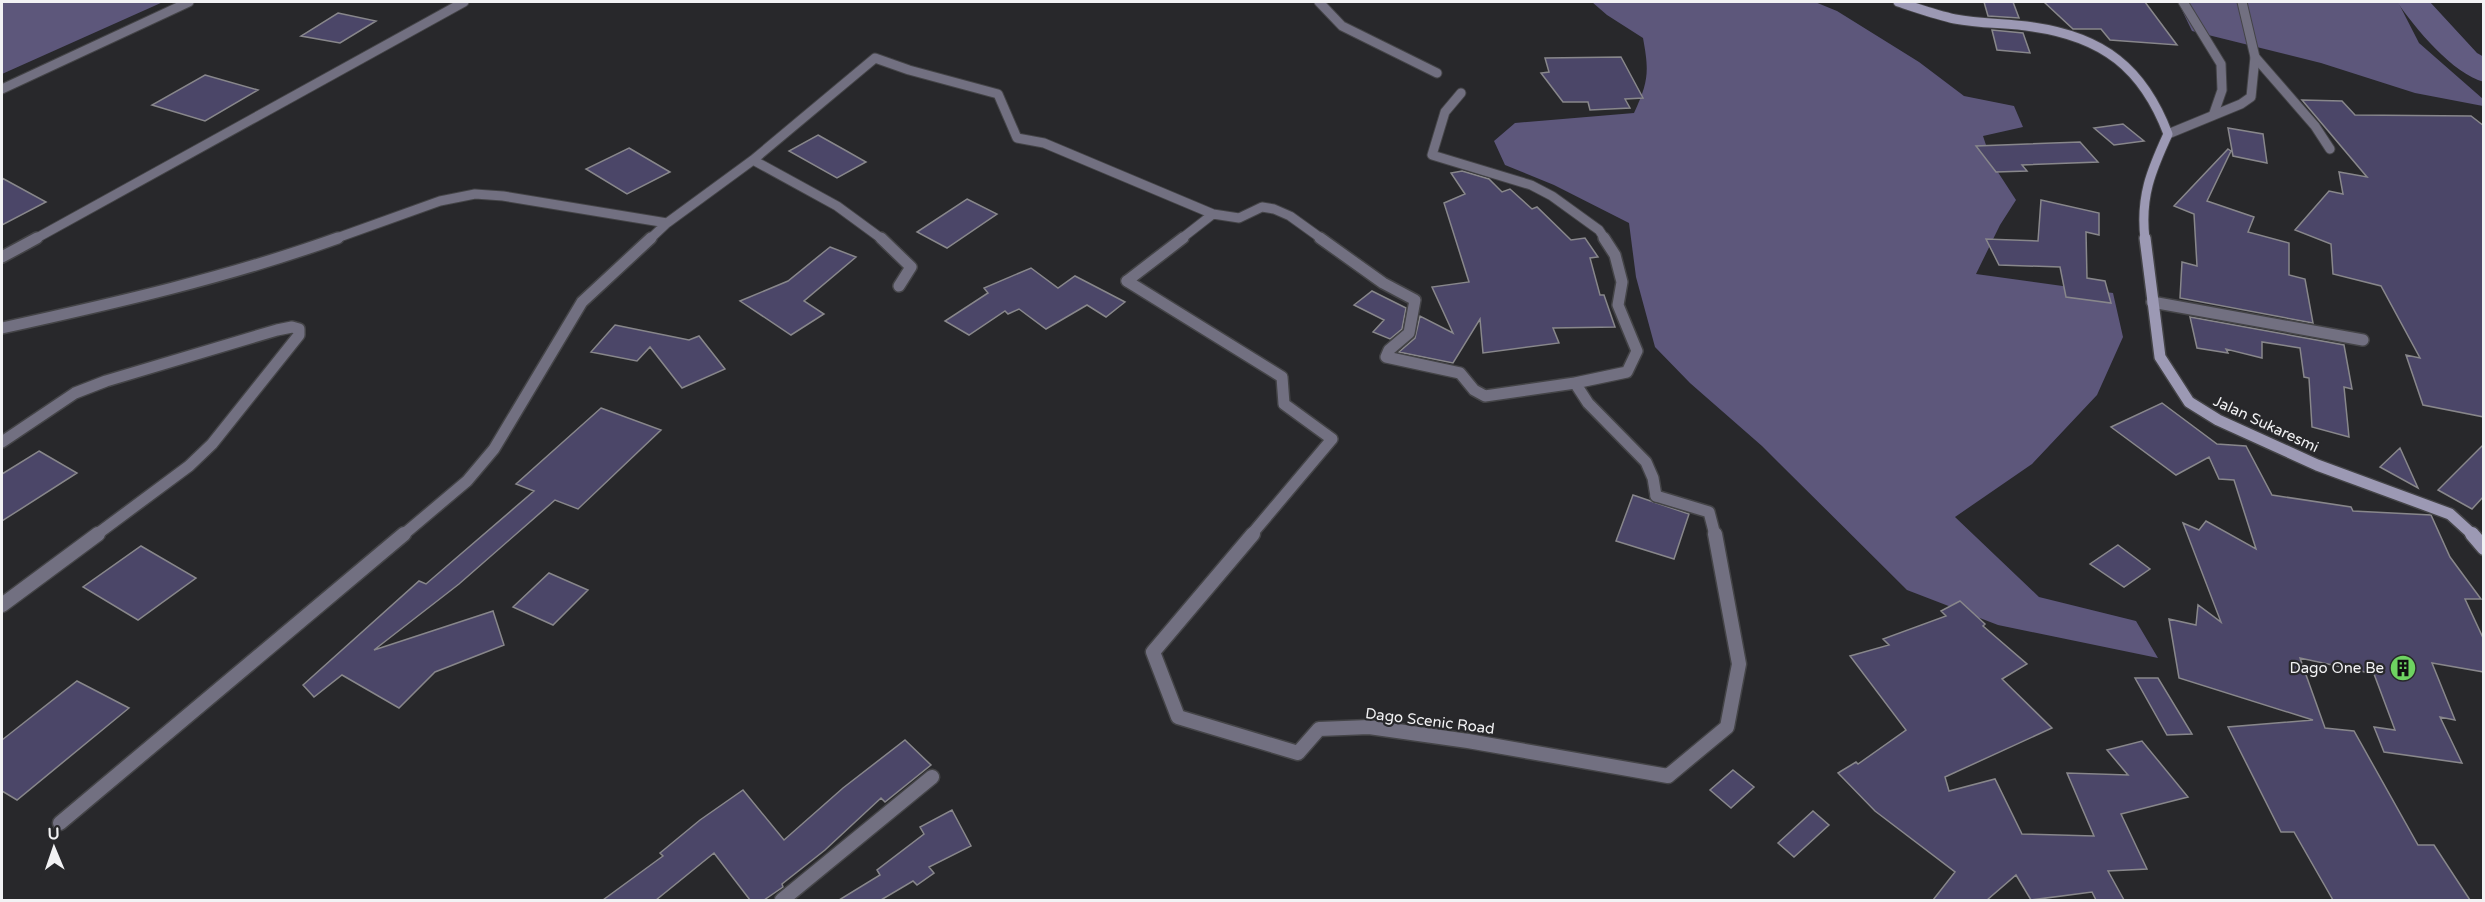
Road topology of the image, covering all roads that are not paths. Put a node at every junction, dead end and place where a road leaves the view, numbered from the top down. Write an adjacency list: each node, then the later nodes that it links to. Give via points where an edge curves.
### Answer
1 (189, 2): 9 (street)
2 (464, 2): 17 (street)
3 (1319, 2): 8 (street, via 1342,26)
4 (1898, 2): 12 (main road, via 1955,20 2062,33 2107,50 2133,72 2160,110)
5 (2183, 2): 11 (street, via 2221,64 2222,90)
6 (2242, 2): 7 (street)
7 (2255, 57): 11 (street, via 2252,97); 13 (street)
8 (1437, 73)
9 (2, 89)
10 (1461, 93): 22 (street, via 1440,122 1432,155 1531,185 1552,196 1599,230 1615,255 1622,282 1618,305 1637,351 1627,372)
11 (2214, 113): 12 (street)
12 (2168, 134): 19 (main road, Jalan Sukaresmi, via 2151,171 2142,214)
13 (2330, 149)
14 (753, 160): 15 (street, via 875,58 998,94 1017,138 1044,143); 16 (street); 18 (street, via 853,214 893,246 911,267)
15 (1214, 214): 22 (street, via 1239,218 1262,207 1274,209 1290,216 1383,283 1415,300 1409,333 1386,357 1460,374 1485,396); 22 (street, Dago Scenic Road, via 1127,280 1282,377 1284,404 1332,439 1153,652 1178,717 1298,753 1319,729 1369,727 1668,776 1727,727 1739,664 1719,549 1708,512 1656,496 1646,462 1588,403)
16 (667, 223): 20 (street, via 475,194 440,201 284,257 127,301); 27 (street, via 582,302 494,449 467,481)
17 (2, 257)
18 (899, 286)
19 (2152, 302): 21 (street); 24 (main road, Jalan Sukaresmi, via 2160,357 2189,402 2218,420 2317,465 2450,514)
20 (2, 328)
21 (2363, 340)
22 (1575, 383)
23 (2, 442): 25 (street, via 75,393 106,381 277,330 299,329 299,335 219,435 189,466)
24 (2484, 548)
25 (2, 605)
26 (932, 777): 28 (street)
27 (60, 823)
28 (782, 900)

